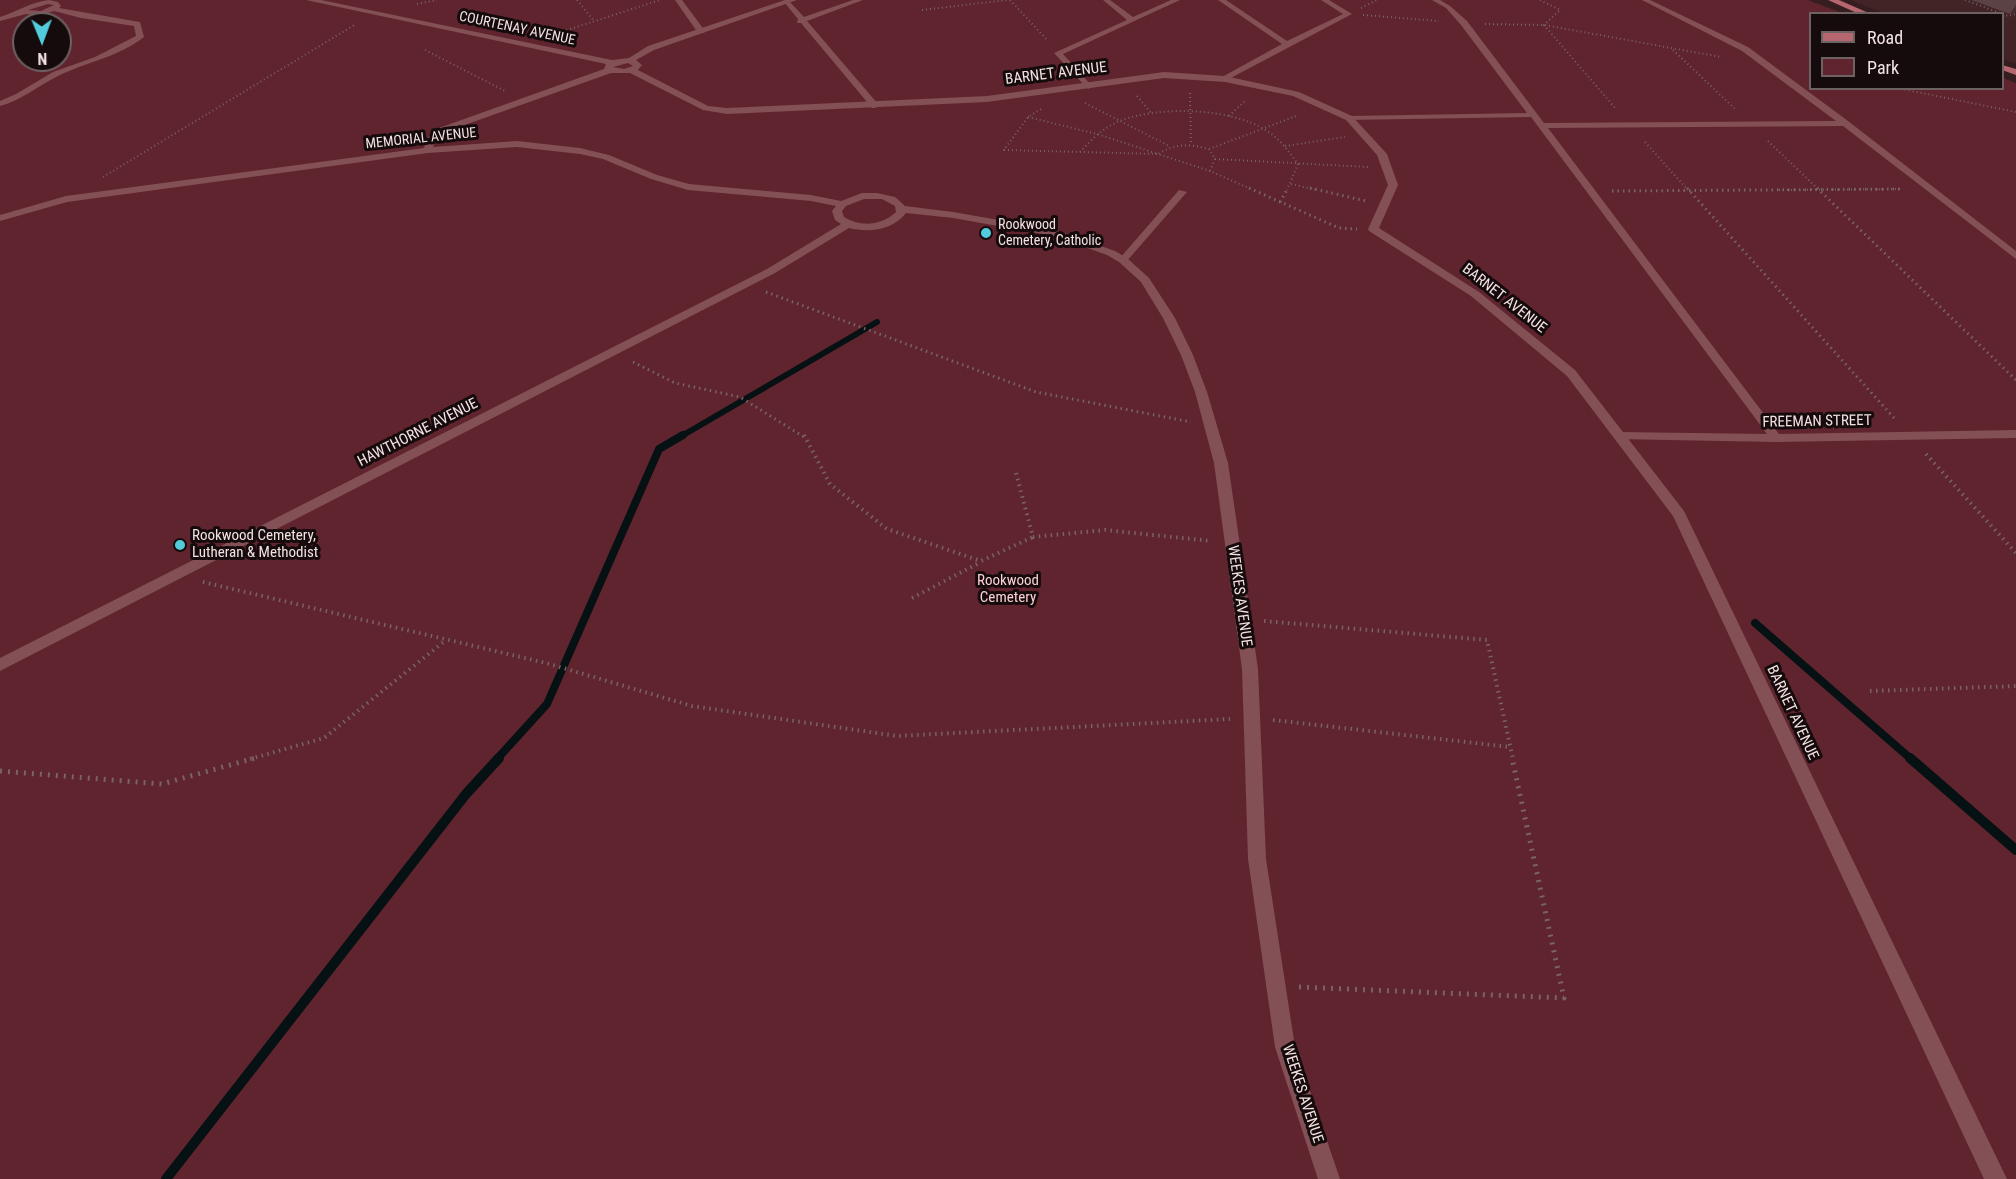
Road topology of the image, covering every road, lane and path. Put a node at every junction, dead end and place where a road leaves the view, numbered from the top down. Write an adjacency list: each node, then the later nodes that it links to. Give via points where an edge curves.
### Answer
1 (310, 0): 27 (street, COURTENAY AVENUE)
2 (437, 0): 20 (path)
3 (576, 0): 30 (path)
4 (660, 0): 30 (path)
5 (678, 0): 34 (lane)
6 (860, 0): 31 (lane)
7 (1008, 0): 22 (path); 39 (path)
8 (1106, 0): 29 (lane)
9 (1177, 0): 29 (lane)
10 (1221, 0): 36 (lane)
11 (1324, 0): 28 (lane)
12 (1377, 0): 28 (path)
13 (1434, 0): 32 (lane)
14 (1540, 0): 33 (path, via 1560,10)
15 (1645, 0): 58 (lane, via 1746,49)
16 (1832, 0): 25 (main road)
17 (1965, 0): 26 (path)
18 (42, 1): 21 (lane); 23 (lane)
19 (791, 1): 31 (lane); 34 (street)
20 (416, 4)
21 (58, 5): 24 (lane); 48 (lane, via 81,16 137,24 140,37)
22 (922, 10)
23 (24, 12)
24 (39, 12)
25 (1862, 12)
26 (1997, 12)
27 (374, 13): 35 (street, COURTENAY AVENUE); 76 (path)
28 (1348, 14): 32 (path); 36 (lane)
29 (1132, 20): 39 (lane)
30 (594, 21): 35 (path)
31 (800, 21): 49 (lane)
32 (1464, 23): 33 (path); 54 (lane)
33 (1544, 25): 37 (path); 61 (path)
34 (701, 31): 41 (street, via 644,51)
35 (522, 44): 42 (street, COURTENAY AVENUE)
36 (1287, 44): 44 (lane)
37 (1672, 49): 40 (path); 59 (path)
38 (426, 50): 47 (path)
39 (1058, 53): 45 (lane)
40 (1726, 58)
41 (631, 65): 42 (street); 49 (street, BARNET AVENUE, via 706,108 727,111)
42 (611, 67): 47 (street)
43 (1191, 77): 44 (street, BARNET AVENUE); 45 (street, BARNET AVENUE, via 1164,75); 52 (path)
44 (1224, 80): 50 (street, BARNET AVENUE, via 1296,94)
45 (1088, 87): 49 (street, BARNET AVENUE); 57 (path, via 1069,94)
46 (1907, 90): 53 (path)
47 (525, 101): 69 (street, via 442,130 430,140)
48 (0, 104)
49 (875, 106)
50 (1322, 106): 56 (street, BARNET AVENUE); 62 (path)
51 (1045, 107): 55 (path)
52 (1190, 112): 57 (path); 62 (path, via 1229,116); 65 (path)
53 (2016, 112)
54 (1533, 115): 56 (lane); 60 (lane)
55 (1028, 117): 63 (path); 70 (path, via 1004,150)
56 (1348, 118): 64 (street, BARNET AVENUE)
57 (1120, 121): 63 (path); 66 (path)
58 (1845, 123): 59 (lane); 79 (lane)
59 (1751, 124): 61 (lane); 78 (path)
60 (1541, 126): 61 (lane); 81 (lane)
61 (1631, 126): 80 (path)
62 (1262, 128): 67 (path); 68 (path)
63 (1097, 134): 70 (path); 71 (path)
64 (1363, 134): 67 (path); 74 (street, BARNET AVENUE, via 1382,154)
65 (1191, 144): 66 (path); 68 (path)
66 (1170, 146): 71 (path)
67 (1285, 146): 73 (path)
68 (1209, 149): 72 (path)
69 (428, 150): 84 (street, MEMORIAL AVENUE, via 492,145 559,147 606,157 688,187); 87 (street, MEMORIAL AVENUE, via 66,200)
70 (1080, 152): 71 (path)
71 (1158, 154): 75 (path)
72 (1215, 159): 73 (path); 75 (path)
73 (1298, 164): 74 (path); 77 (path)
74 (1387, 168): 85 (street, BARNET AVENUE, via 1393,185)
75 (1210, 171): 83 (path)
76 (96, 181)
77 (1291, 184): 83 (path); 85 (path)
78 (1819, 189): 79 (path); 80 (path); 94 (path)
79 (1930, 189): 90 (lane)
80 (1689, 190): 81 (path); 97 (path)
81 (1590, 191): 99 (lane)
82 (1182, 192): 91 (lane)
83 (1280, 202): 89 (path, via 1339,228)
84 (842, 204): 86 (street, via 862,196 878,196 897,202); 88 (street, via 837,214)
85 (1384, 205): 89 (street, BARNET AVENUE)
86 (902, 209): 88 (street, via 893,221 880,226); 91 (street, WEEKES AVENUE, via 1056,233 1094,245)
87 (0, 218)
88 (848, 224): 92 (street, HAWTHORNE AVENUE)
89 (1373, 229): 98 (street, BARNET AVENUE, via 1475,294 1571,373)
90 (2016, 256)
91 (1123, 260): 95 (street, WEEKES AVENUE, via 1145,280 1169,318 1187,355)
92 (746, 284): 93 (street, HAWTHORNE AVENUE); 95 (path, via 1036,392)
93 (613, 352): 104 (path, via 675,383 740,397 803,434 830,484 887,529); 105 (street, HAWTHORNE AVENUE)
94 (2016, 380)
95 (1212, 426): 102 (street, WEEKES AVENUE)
96 (2016, 434): 97 (lane, FREEMAN STREET)
97 (1910, 435): 99 (lane, FREEMAN STREET); 103 (path)
98 (1619, 436): 99 (lane, FREEMAN STREET); 117 (street, BARNET AVENUE, via 1678,514)
99 (1776, 438)
100 (1016, 473): 101 (path)
101 (1033, 537): 102 (path, via 1105,530); 104 (path)
102 (1231, 543): 107 (street, WEEKES AVENUE)
103 (2016, 553)
104 (981, 561): 106 (path)
105 (176, 576): 108 (path); 109 (street, HAWTHORNE AVENUE)
106 (912, 598)
107 (1243, 620): 112 (street, WEEKES AVENUE); 113 (path, via 1487,640)
108 (447, 639): 112 (path, via 692,706 897,736); 114 (path, via 324,738 162,784)
109 (0, 665)
110 (2016, 686): 111 (path)
111 (1870, 691)
112 (1252, 718): 113 (path); 115 (street, WEEKES AVENUE, via 1257,859)
113 (1510, 747): 115 (path, via 1564,998)
114 (0, 771)
115 (1276, 986): 116 (street, WEEKES AVENUE, via 1285,1047)
116 (1329, 1179)
117 (1996, 1179)

